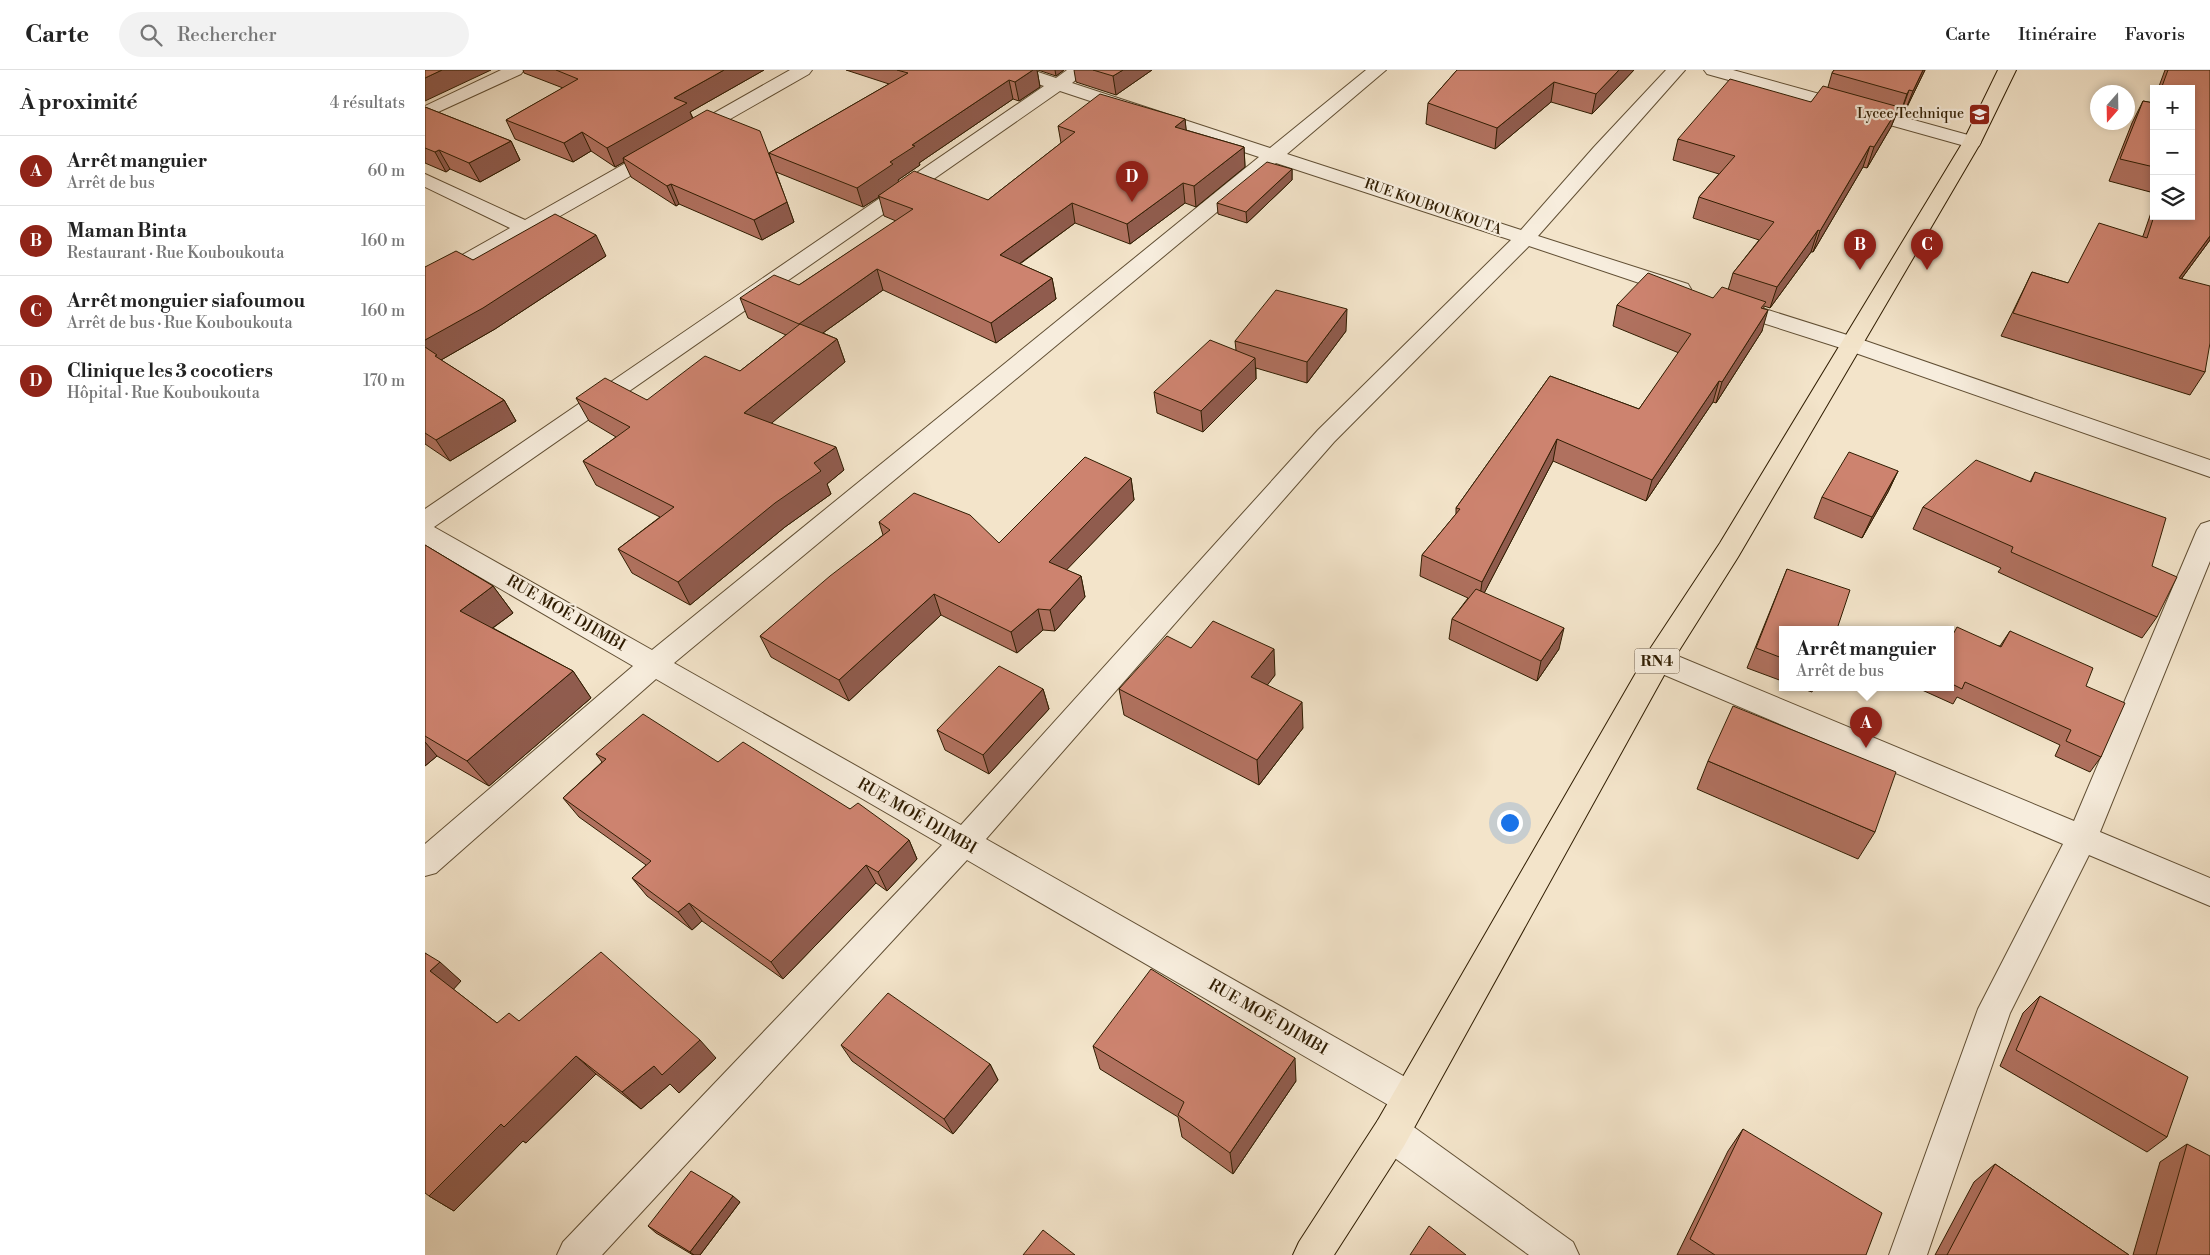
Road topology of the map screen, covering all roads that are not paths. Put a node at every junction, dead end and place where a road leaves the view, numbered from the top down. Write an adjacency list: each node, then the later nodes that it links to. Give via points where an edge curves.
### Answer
1 (515, 70): 10 (street)
2 (803, 70): 14 (street)
3 (1014, 70): 9 (street, RUE KOUBOUKOUTA)
4 (1079, 70): 9 (street)
5 (1377, 70): 12 (street)
6 (1676, 70): 15 (street)
7 (1713, 70): 11 (street)
8 (2007, 70): 11 (highway, RN4)
9 (1059, 85): 12 (street, RUE KOUBOUKOUTA); 19 (street)
10 (425, 114)
11 (1972, 142): 17 (highway, RN4)
12 (1276, 155): 15 (street, RUE KOUBOUKOUTA); 23 (street)
13 (425, 180): 14 (street)
14 (525, 228): 16 (street)
15 (1525, 238): 17 (street, RUE KOUBOUKOUTA); 25 (street, via 1326,436)
16 (425, 285)
17 (1852, 344): 18 (street, RUE KOUBOUKOUTA); 22 (highway, RN4, via 1729,550)
18 (2210, 469)
19 (425, 521)
20 (2210, 530): 24 (street)
21 (425, 533): 23 (street, RUE MOÉ DJIMBI)
22 (1658, 660): 24 (street); 28 (highway, RN4)
23 (654, 664): 25 (street, RUE MOÉ DJIMBI); 26 (street)
24 (2081, 838): 27 (street); 33 (street, via 1995,1009)
25 (964, 843): 28 (street, RUE MOÉ DJIMBI); 30 (street)
26 (425, 862)
27 (2210, 892)
28 (1409, 1098): 29 (highway, RN4)
29 (1391, 1133): 31 (highway, RN4); 32 (street)
30 (576, 1255)
31 (1312, 1255)
32 (1560, 1255)
33 (1908, 1255)

